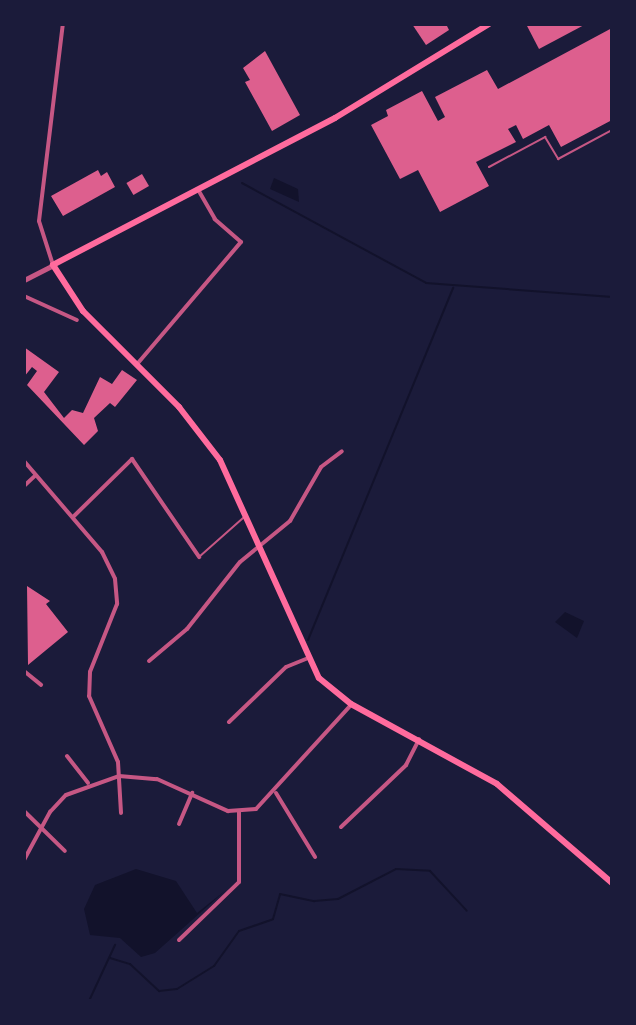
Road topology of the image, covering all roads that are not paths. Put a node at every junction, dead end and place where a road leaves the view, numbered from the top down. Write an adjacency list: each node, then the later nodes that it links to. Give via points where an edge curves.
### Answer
1 (63, 24): 6 (street, via 39,221)
2 (489, 24): 5 (main road, via 398,83)
3 (612, 130): 4 (lane, via 558,159 545,137)
4 (489, 168)
5 (198, 188): 6 (main road); 10 (street, via 215,219 241,242)
6 (53, 266): 7 (street); 10 (main road, via 83,311)
7 (24, 280)
8 (24, 296): 9 (street)
9 (77, 320)
10 (138, 363): 15 (main road, via 203,436)
11 (342, 451): 17 (street, via 321,467 290,521)
12 (24, 461): 13 (street)
13 (36, 475): 14 (street); 16 (street)
14 (24, 486)
15 (248, 514): 17 (main road); 18 (lane)
16 (73, 517): 18 (street, via 132,459); 27 (street, via 102,552 117,583 117,604 90,672 89,696 110,739)
17 (261, 547): 19 (main road); 20 (street, via 240,562 164,653)
18 (198, 557)
19 (306, 659): 23 (main road, via 319,678); 24 (street, via 286,667)
20 (149, 661)
21 (24, 671): 22 (street)
22 (41, 685)
23 (351, 704): 25 (main road); 29 (street)
24 (229, 722)
25 (419, 738): 35 (street, via 406,765); 40 (main road, via 497,784)
26 (67, 756): 28 (street)
27 (119, 776): 28 (street); 30 (street, via 157,779); 33 (street)
28 (88, 783): 36 (street, via 66,795)
29 (276, 792): 32 (street, via 265,804); 38 (street)
30 (192, 794): 32 (street); 34 (street)
31 (24, 811): 36 (street)
32 (239, 812): 41 (street, via 239,882)
33 (122, 813)
34 (179, 824)
35 (341, 827)
36 (40, 829): 37 (street); 39 (street)
37 (65, 850)
38 (315, 857)
39 (24, 860)
40 (612, 883)
41 (179, 940)

